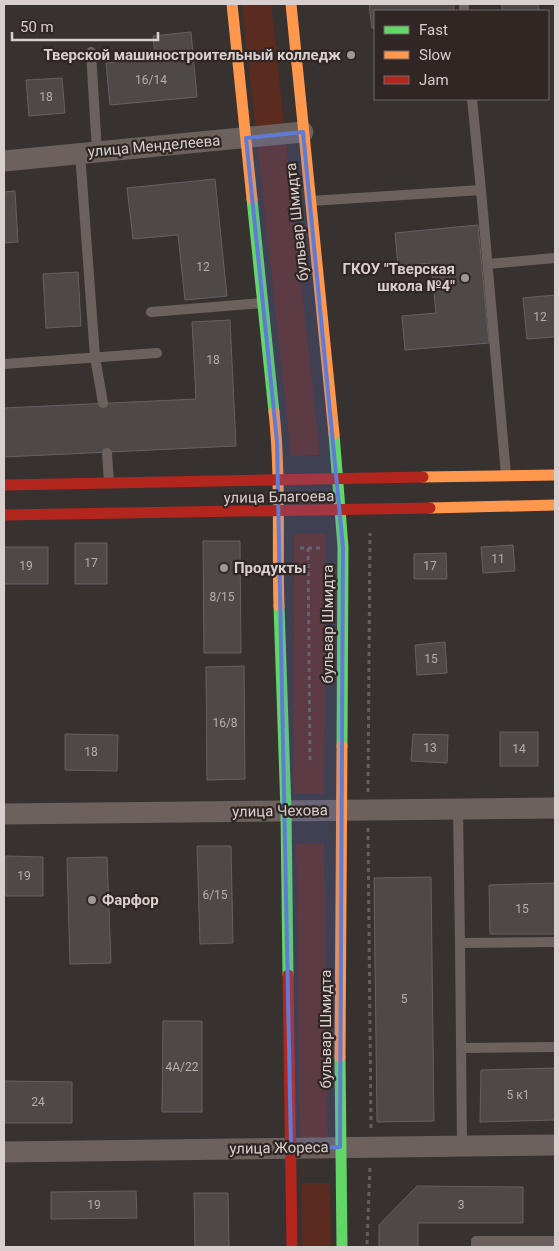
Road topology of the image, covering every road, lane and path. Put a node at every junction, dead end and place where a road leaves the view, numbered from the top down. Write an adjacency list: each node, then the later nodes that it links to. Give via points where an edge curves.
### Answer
1 (232, 4): 6 (street)
2 (291, 4): 5 (street, бульвар Шмидта)
3 (90, 52): 7 (lane)
4 (472, 100): 9 (lane)
5 (303, 132): 6 (street, улица Менделеева); 10 (street, бульвар Шмидта)
6 (246, 138): 7 (street, улица Менделеева); 13 (street)
7 (89, 152): 8 (street, улица Менделеева); 16 (lane)
8 (4, 161)
9 (481, 190): 10 (lane); 12 (lane)
10 (310, 201): 22 (street, бульвар Шмидта)
11 (555, 258): 12 (lane)
12 (488, 264): 21 (lane)
13 (263, 302): 14 (lane); 23 (street, via 277,442)
14 (152, 312)
15 (157, 353): 16 (lane)
16 (95, 357): 17 (lane); 18 (lane)
17 (4, 364)
18 (103, 403)
19 (107, 453): 24 (lane)
20 (555, 475): 21 (street, улица Благоева)
21 (506, 476): 22 (street, улица Благоева)
22 (337, 479): 23 (street, улица Благоева); 27 (street, бульвар Шмидта)
23 (277, 480): 24 (street, улица Благоева); 28 (street)
24 (109, 483): 25 (street, улица Благоева)
25 (4, 485)
26 (555, 505): 27 (street, улица Благоева)
27 (340, 511): 28 (street, улица Благоева); 34 (street, бульвар Шмидта, via 343,547)
28 (277, 512): 29 (street, улица Благоева); 33 (street)
29 (4, 515)
30 (370, 528): 35 (path)
31 (458, 808): 32 (street, улица Чехова); 35 (street, улица Чехова); 38 (lane)
32 (555, 808)
33 (286, 811): 34 (street, улица Чехова); 36 (street, улица Чехова); 44 (street)
34 (342, 811): 35 (street, улица Чехова); 45 (street, бульвар Шмидта)
35 (368, 811): 43 (path)
36 (4, 814)
37 (555, 942): 38 (lane)
38 (460, 943): 40 (lane)
39 (555, 1047): 40 (lane)
40 (461, 1048): 42 (lane)
41 (555, 1145): 42 (street, улица Жореса)
42 (462, 1146): 43 (street, улица Жореса)
43 (371, 1147): 45 (street, улица Жореса); 50 (path)
44 (291, 1148): 45 (street, улица Жореса); 46 (street, улица Жореса); 48 (street)
45 (340, 1148): 49 (street, бульвар Шмидта)
46 (4, 1152)
47 (555, 1241): 51 (lane, via 476,1241)
48 (292, 1247)
49 (342, 1247)
50 (367, 1247)
51 (476, 1247)

